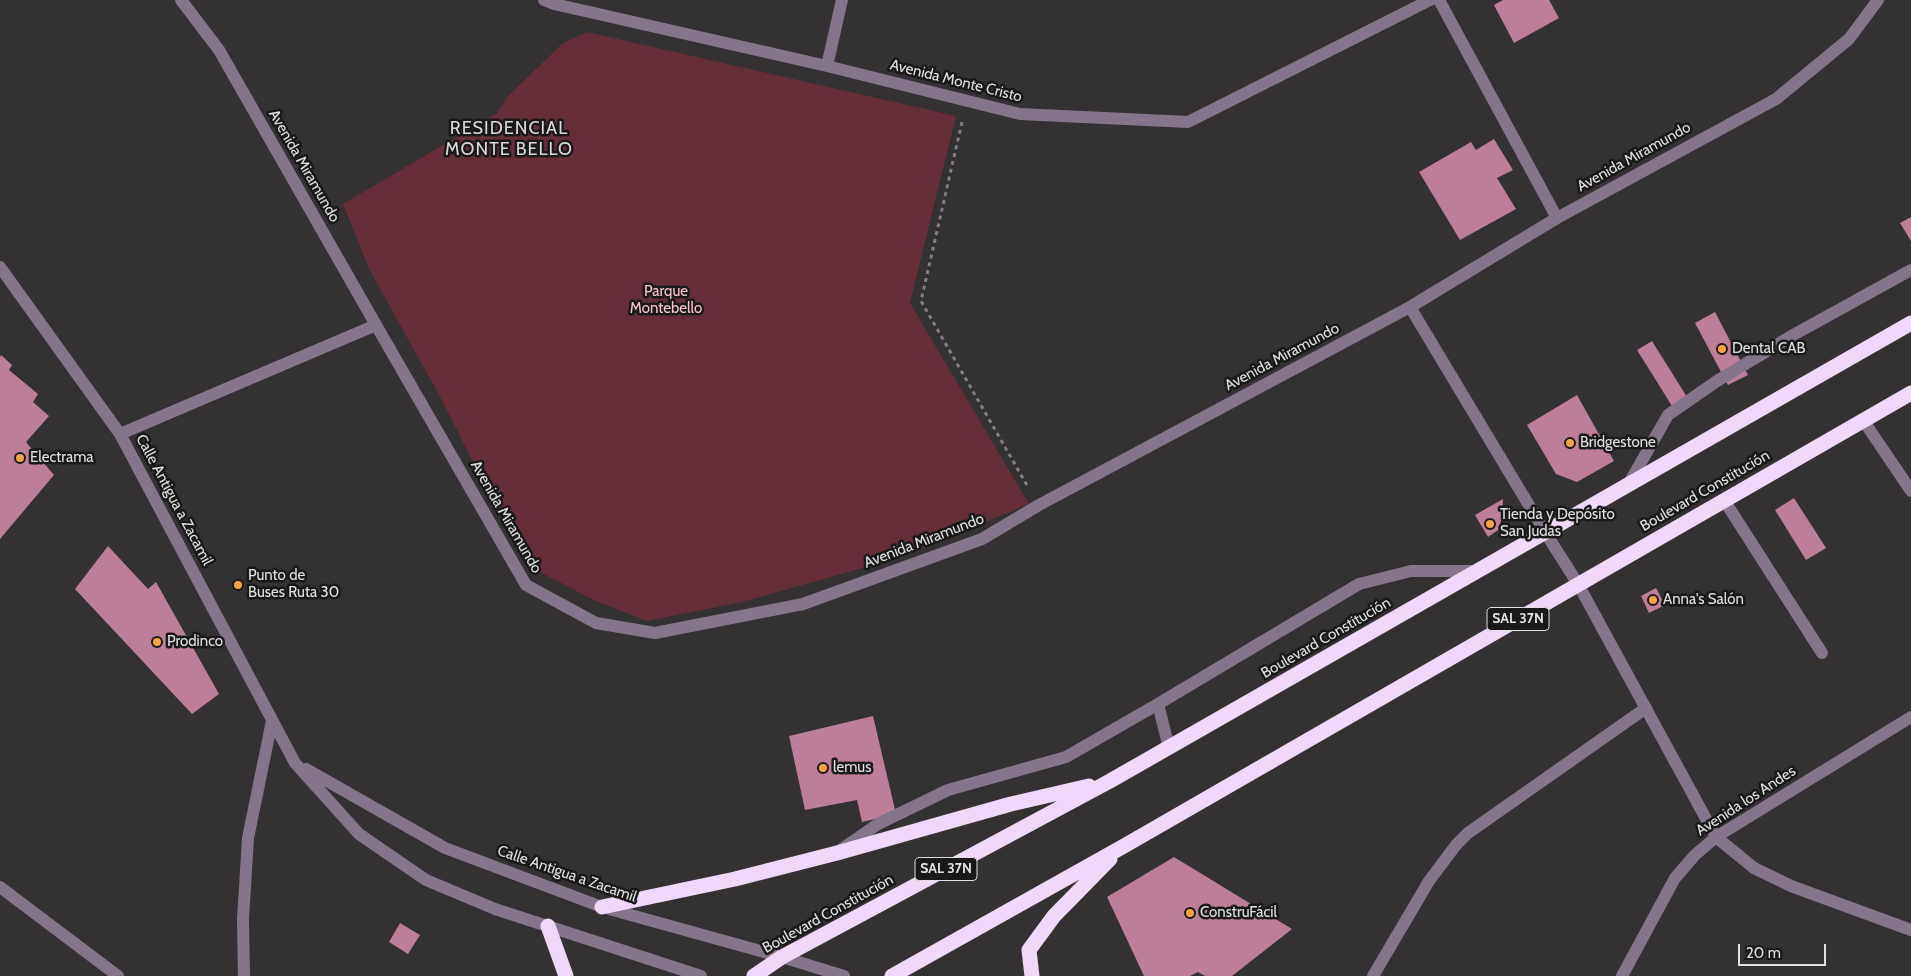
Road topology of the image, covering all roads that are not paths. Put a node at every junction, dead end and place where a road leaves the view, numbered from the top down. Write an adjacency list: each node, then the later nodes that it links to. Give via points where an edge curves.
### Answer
1 (181, 0): 13 (street, Avenida Miramundo, via 219,50)
2 (544, 0): 7 (street, Avenida Monte Cristo)
3 (842, 0): 7 (street)
4 (1430, 0): 7 (street, Avenida Monte Cristo, via 1188,122 1020,114)
5 (1439, 0): 8 (street)
6 (1878, 0): 8 (street, Avenida Miramundo, via 1849,39 1776,99)
7 (827, 66)
8 (1557, 218): 11 (street, Avenida Miramundo)
9 (0, 267): 16 (street, Calle Antigua a Zacamil)
10 (1911, 270): 17 (street, via 1795,334 1668,415)
11 (1410, 307): 13 (street, Avenida Miramundo, via 1039,505 982,539 803,604 655,633 596,623 526,585); 20 (street)
12 (1911, 323): 17 (highway, Boulevard Constitución / SAL 37N)
13 (376, 325): 16 (street)
14 (1911, 392): 15 (highway, Boulevard Constitución / SAL 37N)
15 (1864, 420): 18 (street); 19 (highway, Boulevard Constitución / SAL 37N)
16 (120, 434): 27 (street, Calle Antigua a Zacamil)
17 (1628, 485): 20 (highway, Boulevard Constitución / SAL 37N)
18 (1911, 491)
19 (1724, 500): 22 (highway, Boulevard Constitución / SAL 37N); 23 (street)
20 (1545, 532): 21 (highway, Boulevard Constitución / SAL 37N); 22 (street)
21 (1478, 571): 24 (street, via 1412,571 1359,584); 28 (highway, Boulevard Constitución / SAL 37N)
22 (1578, 584): 25 (street); 32 (highway, Boulevard Constitución / SAL 37N)
23 (1822, 653)
24 (1158, 704): 28 (street); 33 (street, via 1066,757 948,790 878,824)
25 (1646, 708): 31 (street); 47 (street, via 1468,833 1428,881)
26 (1911, 717): 31 (street, Avenida los Andes)
27 (272, 721): 29 (street, Calle Antigua a Zacamil); 40 (street, via 248,838 243,919)
28 (1169, 748): 30 (highway, Boulevard Constitución / SAL 37N)
29 (295, 763): 35 (street, Calle Antigua a Zacamil, via 445,848); 36 (street, Calle Antigua a Zacamil, via 360,834 426,880 495,909)
30 (1110, 781): 33 (highway, via 1011,804); 38 (highway, Boulevard Constitución / SAL 37N)
31 (1716, 837): 37 (street, via 1754,868 1791,886); 48 (street, Avenida los Andes, via 1675,878)
32 (1124, 846): 45 (highway, Boulevard Constitución / SAL 37N); 46 (highway, via 1054,916 1029,950)
33 (837, 853): 35 (highway, via 735,879)
34 (0, 887): 39 (street)
35 (602, 906): 38 (street, Calle Antigua a Zacamil)
36 (548, 926): 41 (highway); 42 (street, Calle Antigua a Zacamil)
37 (1911, 930)
38 (782, 957): 43 (highway, Boulevard Constitución); 44 (street, Calle Antigua a Zacamil)
39 (118, 976)
40 (244, 976)
41 (566, 976)
42 (700, 976)
43 (754, 976)
44 (844, 976)
45 (892, 976)
46 (1032, 976)
47 (1373, 976)
48 (1622, 976)

